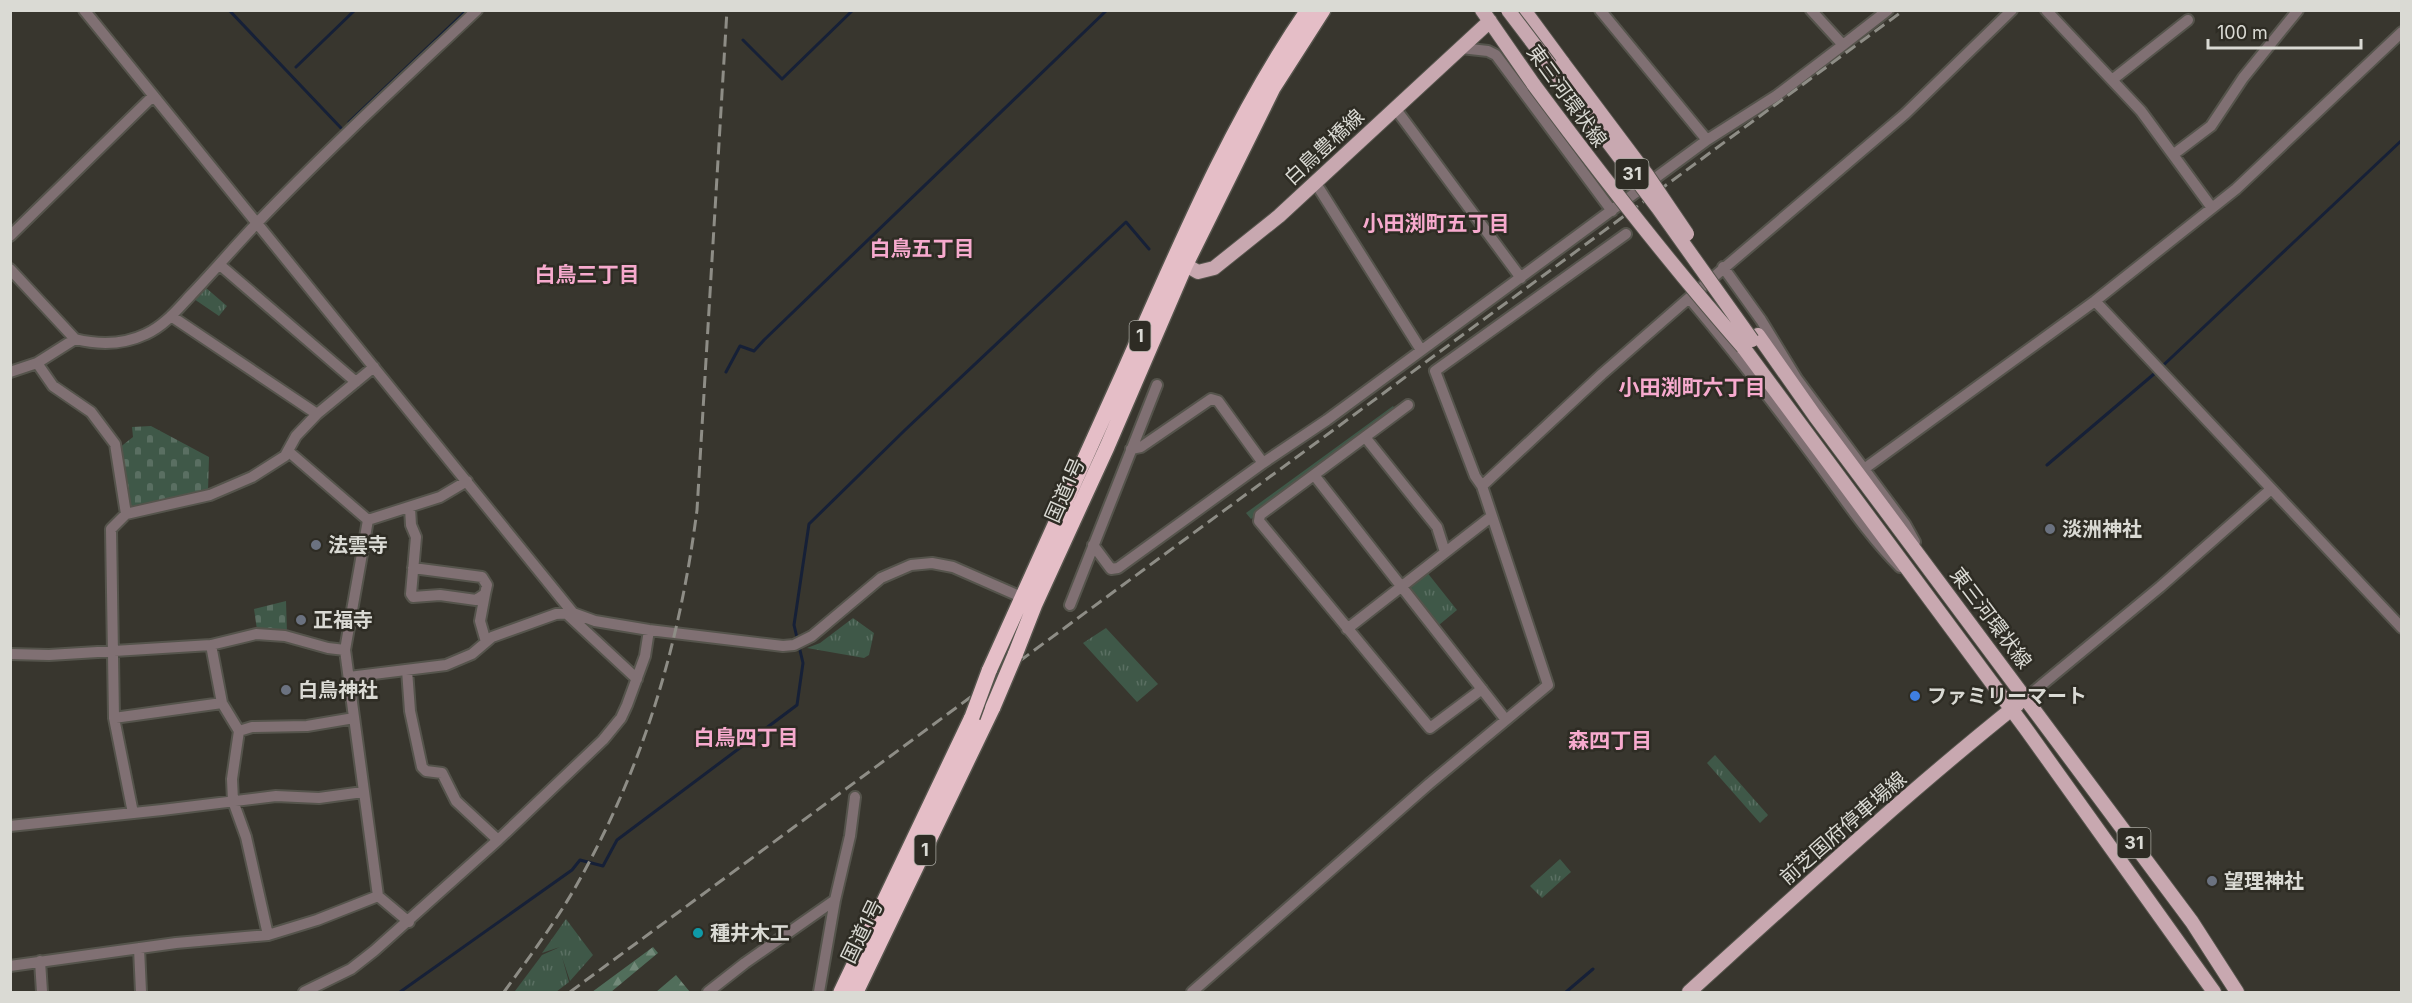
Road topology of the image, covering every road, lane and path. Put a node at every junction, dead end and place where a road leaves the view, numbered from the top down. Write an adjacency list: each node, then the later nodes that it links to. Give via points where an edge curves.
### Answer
1 (84, 10): 19 (street)
2 (477, 10): 26 (street)
3 (1308, 10): 29 (highway, 国道1号 / 1, via 1224,152)
4 (1323, 10): 29 (highway, 国道1号 / 1, via 1273,88)
5 (1508, 10): 38 (main road, 東三河環状線 / 31, bridge, via 1658,208)
6 (1524, 10): 38 (main road, 東三河環状線 / 31, bridge, via 1647,175)
7 (1600, 10): 21 (street)
8 (1810, 10): 16 (street)
9 (1888, 10): 16 (street)
10 (2012, 10): 31 (street, via 1905,114)
11 (2046, 10): 18 (street)
12 (2298, 10): 22 (street, via 2242,78 2211,126)
13 (1486, 16): 17 (main road, 白鳥豊橋線); 38 (main road, 東三河環状線 / 31, bridge, via 1616,196 1685,281)
14 (2188, 20): 18 (street)
15 (2402, 32): 24 (street)
16 (1843, 45): 21 (street, via 1776,96)
17 (1461, 48): 20 (main road, 白鳥豊橋線); 25 (street, via 1496,55)
18 (2112, 80): 22 (street)
19 (152, 97): 26 (street); 28 (street)
20 (1395, 108): 23 (main road, 白鳥豊橋線); 33 (street)
21 (1707, 140): 25 (street)
22 (2174, 154): 24 (street)
23 (1315, 182): 29 (main road, 白鳥豊橋線, via 1214,268 1198,272); 39 (street)
24 (2212, 208): 35 (street)
25 (1612, 211): 33 (street)
26 (257, 223): 30 (street); 41 (street)
27 (1626, 234): 56 (street, via 1435,371)
28 (10, 236)
29 (1180, 262): 68 (highway, 国道1号 / 1)
30 (220, 265): 36 (street); 43 (street)
31 (1724, 267): 34 (street); 52 (street)
32 (10, 269): 37 (street)
33 (1521, 278): 39 (street)
34 (1689, 298): 56 (street); 65 (street, via 1735,352 1886,553)
35 (2095, 301): 52 (street); 57 (street)
36 (171, 316): 37 (street, via 145,335 124,341 100,344); 46 (street)
37 (75, 339): 40 (street)
38 (1751, 341): 47 (main road, 東三河環状線 / 31); 52 (main road, 東三河環状線 / 31); 55 (main road, 東三河環状線 / 31)
39 (1421, 350): 51 (street)
40 (37, 363): 42 (street); 59 (street, via 53,386 91,412 116,444)
41 (374, 367): 43 (street); 54 (street)
42 (10, 372)
43 (356, 382): 46 (street)
44 (1157, 385): 49 (street)
45 (1408, 405): 48 (street)
46 (317, 414): 50 (street)
47 (1808, 421): 52 (main road, 東三河環状線 / 31); 55 (main road, 東三河環状線 / 31)
48 (1365, 437): 53 (street); 63 (street, via 1437,526)
49 (1131, 449): 51 (street, via 1141,447 1211,399 1218,401); 62 (street)
50 (288, 451): 59 (street, via 252,477 210,495); 61 (street)
51 (1263, 463): 62 (street, via 1118,568 1111,568)
52 (1861, 471): 83 (main road, 東三河環状線 / 31, via 1926,565)
53 (1314, 475): 66 (street); 72 (street, via 1260,515 1259,521)
54 (467, 481): 58 (street); 70 (street)
55 (1847, 485): 65 (main road, 東三河環状線 / 31)
56 (1482, 486): 60 (street)
57 (2270, 490): 71 (street); 83 (street)
58 (410, 508): 61 (street); 64 (street, via 416,537)
59 (126, 514): 77 (street, via 111,529)
60 (1492, 516): 63 (street); 88 (street, via 1548,685)
61 (368, 520): 76 (street)
62 (1093, 544): 69 (street)
63 (1445, 552): 66 (street)
64 (413, 567): 67 (street, via 482,578 487,585); 67 (street, via 413,597 440,595 476,600)
65 (1915, 582): 85 (main road, 東三河環状線 / 31)
66 (1402, 586): 72 (street); 82 (street)
67 (485, 594): 74 (street, via 480,621)
68 (1028, 601): 73 (street, via 953,567 921,563 880,579 821,630 794,645); 108 (highway, 国道1号 / 1, bridge, via 989,671 972,717); 109 (highway, 国道1号 / 1, bridge, via 1015,655 993,707)
69 (1070, 605)
70 (570, 613): 73 (street); 74 (street, via 556,614); 81 (street)
71 (2402, 628)
72 (1347, 629): 82 (street, via 1430,728)
73 (649, 630): 81 (street)
74 (486, 642): 79 (street, via 472,654 446,665)
75 (211, 645): 76 (street, via 256,633); 77 (street); 84 (street)
76 (345, 650): 80 (street)
77 (114, 651): 78 (street); 86 (street)
78 (10, 654)
79 (407, 670): 80 (street); 95 (street, via 410,711 422,767 441,773 456,801)
80 (350, 677): 87 (street)
81 (637, 679): 95 (street, via 612,730)
82 (1482, 689): 88 (street)
83 (2027, 697): 85 (main road, 前芝国府停車場線); 113 (main road, 東三河環状線 / 31, via 2192,922)
84 (222, 703): 86 (street); 89 (street)
85 (2012, 710): 111 (main road, 前芝国府停車場線, via 1883,818); 112 (main road, 東三河環状線 / 31)
86 (114, 718): 93 (street)
87 (354, 718): 89 (street); 90 (street)
88 (1506, 720): 110 (street)
89 (239, 731): 92 (street)
90 (363, 792): 92 (street); 96 (street)
91 (855, 797): 97 (street)
92 (233, 801): 93 (street); 99 (street, via 246,837)
93 (133, 813): 94 (street)
94 (10, 826)
95 (498, 840): 98 (street)
96 (378, 896): 98 (street); 99 (street)
97 (835, 900): 106 (street); 107 (street)
98 (409, 922): 105 (street, via 351,969)
99 (268, 935): 100 (street)
100 (139, 948): 101 (street); 104 (street)
101 (40, 961): 102 (street); 103 (street)
102 (10, 966)
103 (42, 993)
104 (141, 993)
105 (304, 993)
106 (708, 993)
107 (819, 993)
108 (841, 993)
109 (856, 993)
110 (1192, 993)
111 (1689, 993)
112 (2214, 993)
113 (2237, 993)

